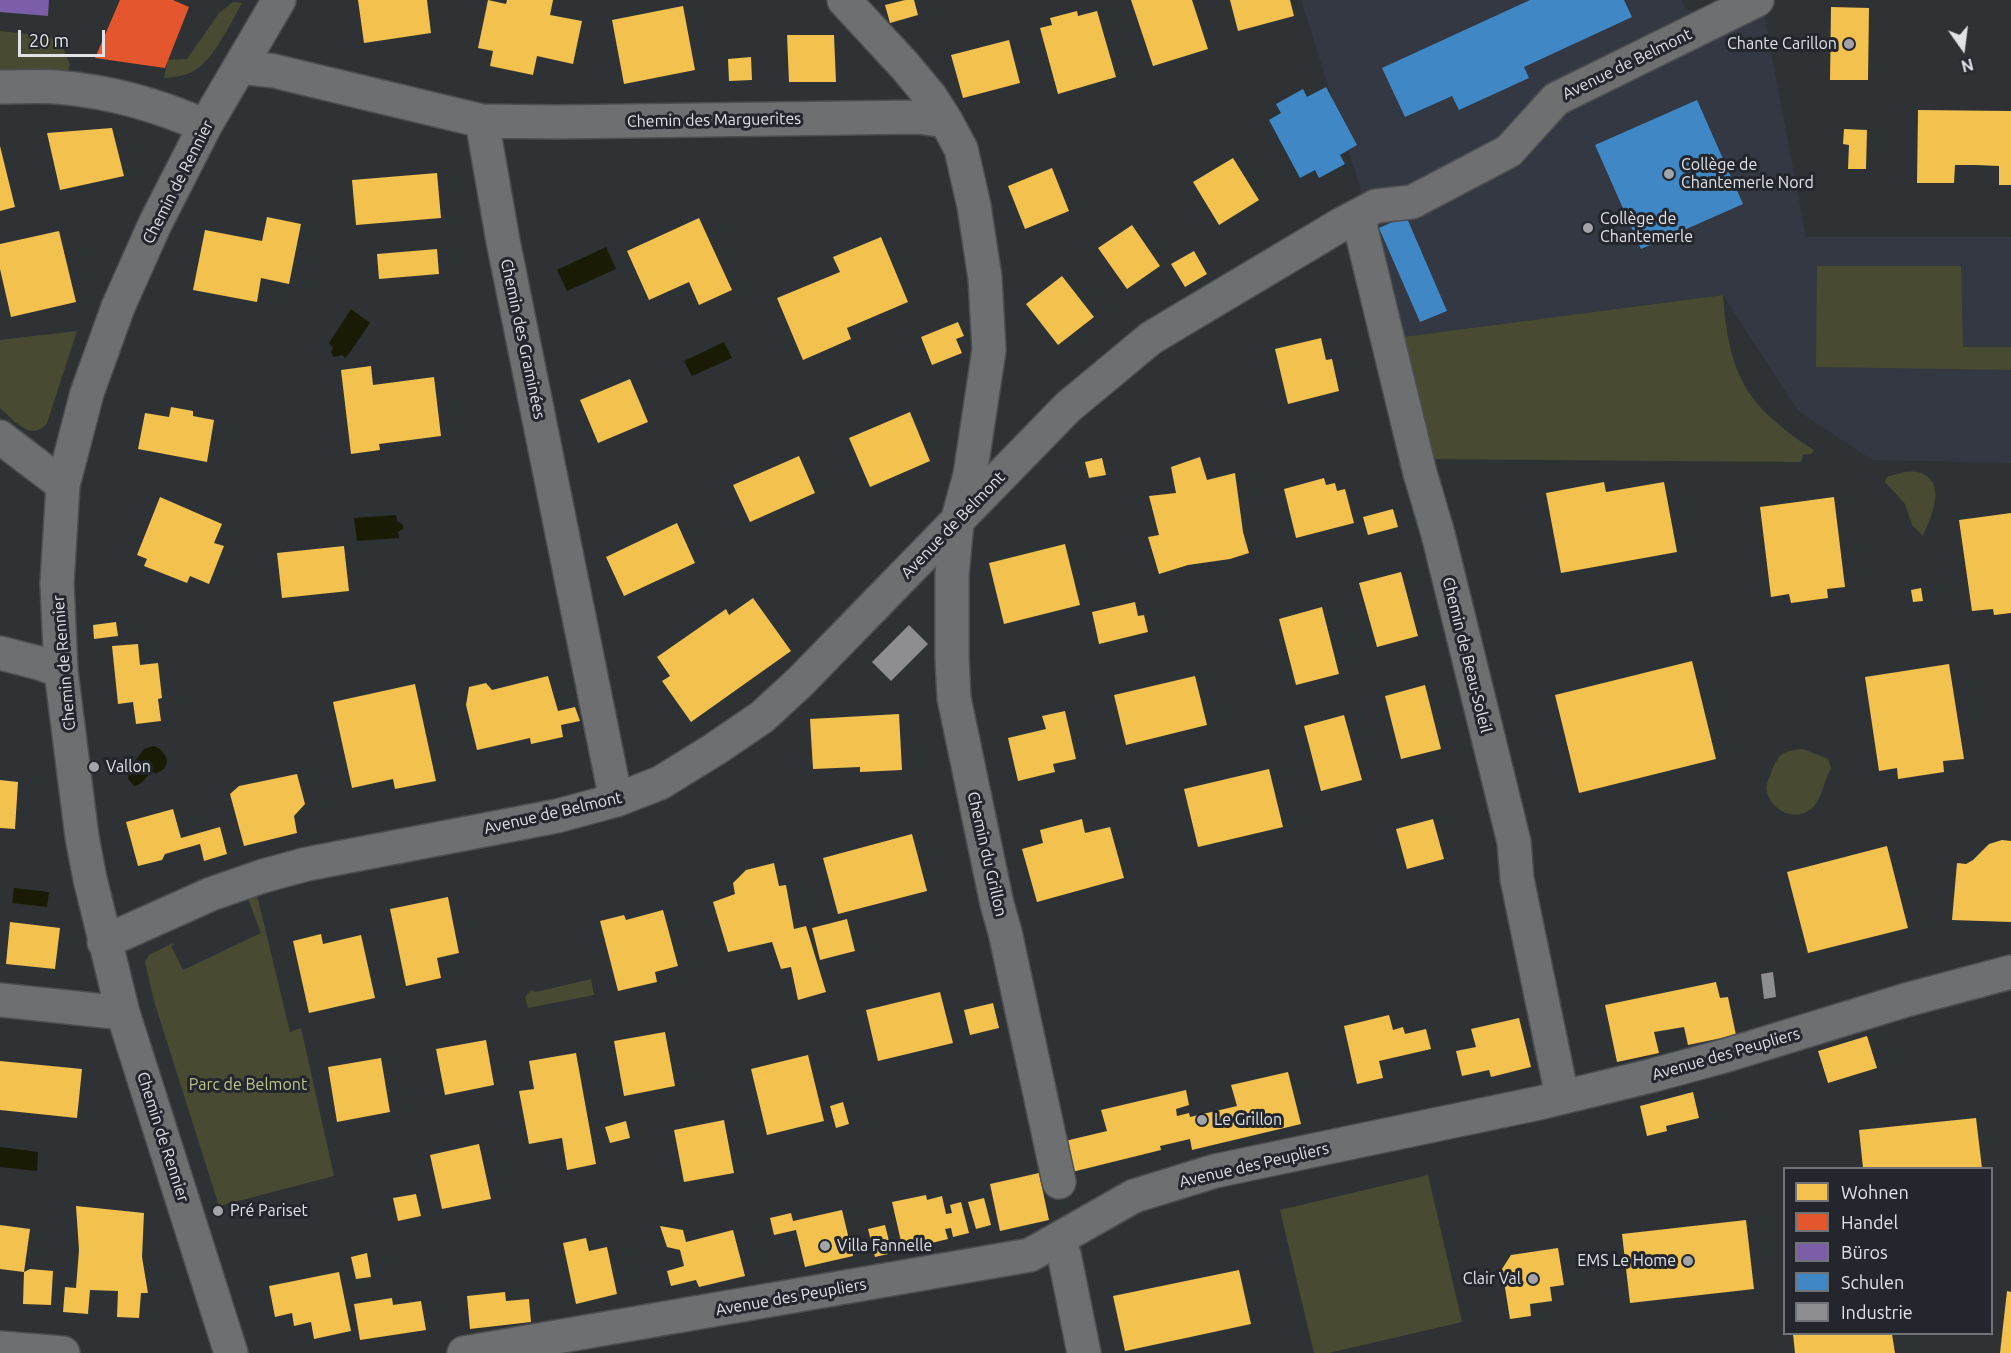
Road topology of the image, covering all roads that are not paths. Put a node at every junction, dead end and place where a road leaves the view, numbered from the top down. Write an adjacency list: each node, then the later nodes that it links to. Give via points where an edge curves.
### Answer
1 (279, 0): 4 (street, Chemin de Rennier)
2 (844, 0): 7 (street, Chemin du Grillon, via 905,66)
3 (1757, 0): 9 (street, Avenue de Belmont, via 1556,99 1509,151 1412,202 1376,206)
4 (240, 67): 6 (street, via 274,71); 8 (street, Chemin de Rennier)
5 (0, 87): 8 (street, via 65,88 128,98)
6 (482, 121): 7 (street, Chemin des Marguerites, via 918,117); 15 (street, Chemin des Graminées)
7 (946, 121): 12 (street, Chemin du Grillon, via 961,149 974,206 985,278 989,350 970,475)
8 (205, 126): 11 (street, Chemin de Rennier, via 118,307 87,393)
9 (1358, 217): 12 (street, Avenue de Belmont, via 1151,338 1068,408); 20 (street, Chemin de Beau-Soleil, via 1514,842 1517,879)
10 (0, 437): 11 (street)
11 (63, 485): 14 (street, Chemin de Rennier, via 57,583)
12 (957, 522): 15 (street, Avenue de Belmont, via 762,717 660,783); 21 (street, Chemin du Grillon, via 952,575 954,698)
13 (0, 653): 14 (street)
14 (61, 671): 16 (street, Chemin de Rennier, via 82,837)
15 (616, 800): 16 (street, Avenue de Belmont, via 557,816 285,870 211,894)
16 (104, 942): 19 (street, Chemin de Rennier)
17 (2011, 972): 20 (street, Avenue des Peupliers, via 1724,1056)
18 (0, 1000): 19 (street)
19 (123, 1013): 25 (street, Chemin de Rennier)
20 (1562, 1096): 22 (street, Avenue des Peupliers, via 1215,1171 1134,1196)
21 (1059, 1182)
22 (1057, 1241): 26 (street, Avenue des Peupliers, via 1030,1255); 27 (street, via 1064,1254)
23 (0, 1348): 24 (street)
24 (63, 1353)
25 (231, 1353)
26 (464, 1353)
27 (1084, 1353)

